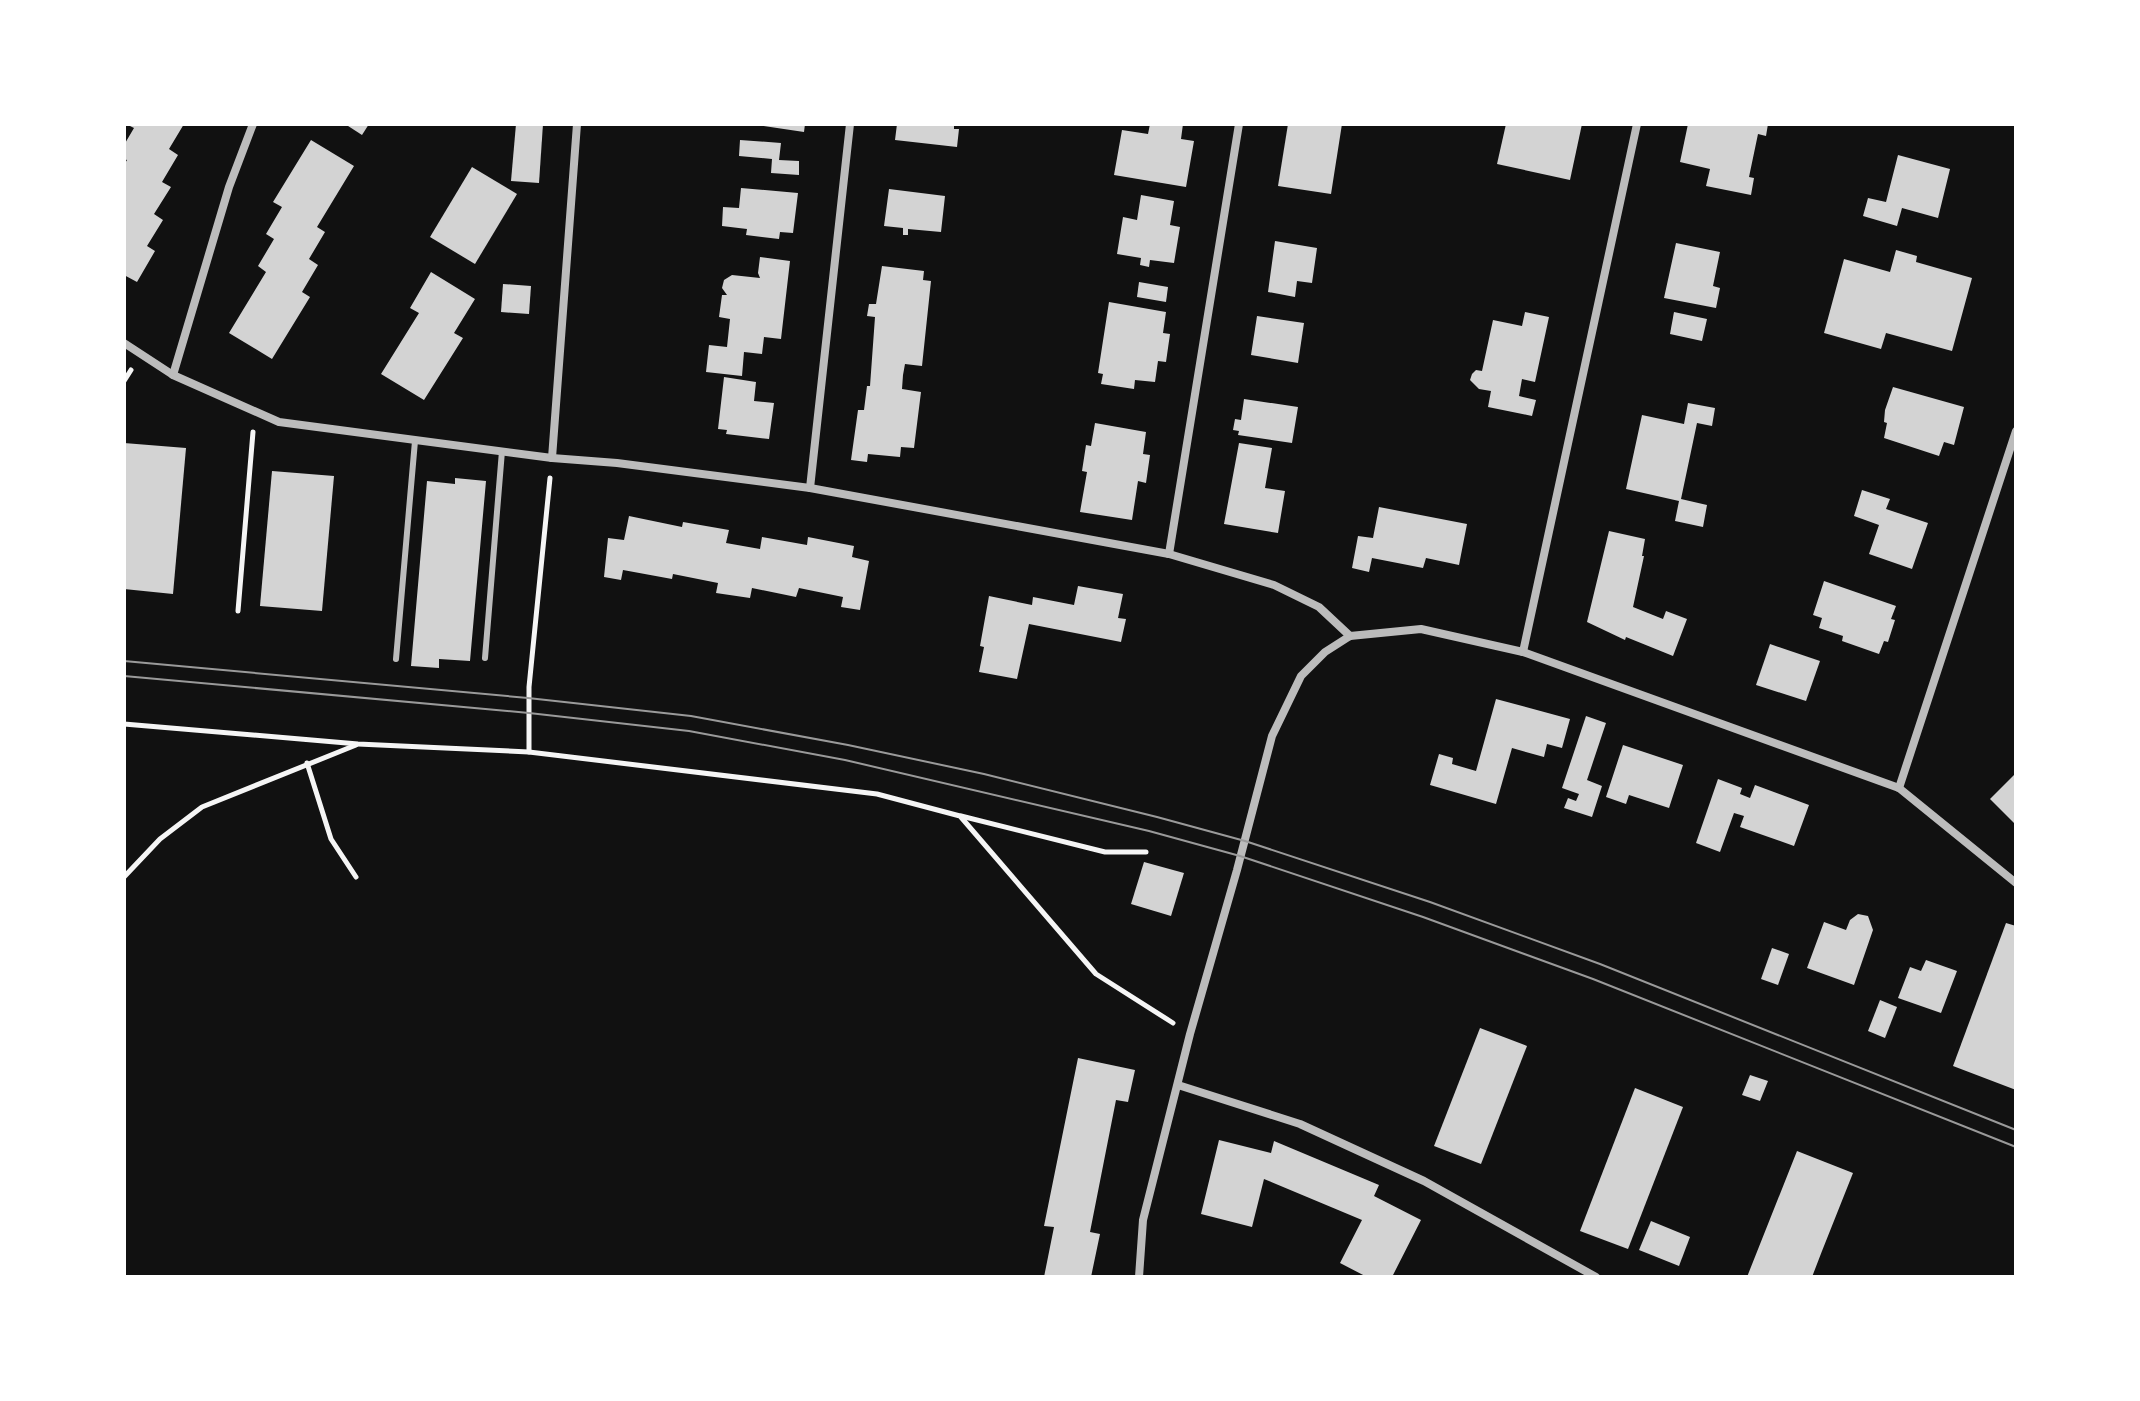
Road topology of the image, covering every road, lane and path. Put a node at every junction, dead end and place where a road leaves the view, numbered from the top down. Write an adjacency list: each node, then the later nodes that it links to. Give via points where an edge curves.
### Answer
1 (253, 124): 7 (street)
2 (577, 124): 12 (street)
3 (850, 124): 13 (street)
4 (1239, 124): 14 (street)
5 (1637, 124): 17 (street)
6 (124, 343): 7 (street)
7 (173, 375): 8 (street)
8 (254, 411): 10 (street, via 279,422); 15 (path)
9 (2016, 431): 24 (street)
10 (415, 441): 11 (street); 19 (lane)
11 (502, 450): 12 (street); 18 (lane)
12 (552, 458): 13 (street); 22 (path, via 529,687)
13 (810, 488): 14 (street)
14 (1169, 554): 16 (street, via 1274,585 1319,607)
15 (238, 611)
16 (1350, 636): 17 (street, via 1421,629); 30 (street, via 1301,676 1272,736)
17 (1523, 652): 24 (street)
18 (485, 658)
19 (396, 659)
20 (124, 724): 21 (path)
21 (358, 744): 22 (path); 23 (path)
22 (529, 752): 25 (path, via 877,792)
23 (307, 763): 27 (path, via 202,807 160,839); 28 (path, via 331,839)
24 (1899, 788): 29 (street)
25 (960, 816): 26 (path, via 1105,852); 30 (path, via 1096,974)
26 (1146, 852)
27 (124, 877)
28 (356, 877)
29 (2016, 883)
30 (1190, 1034): 31 (street)
31 (1178, 1085): 32 (street, via 1143,1220); 33 (street, via 1300,1124 1424,1181)
32 (1139, 1277)
33 (1596, 1277)

